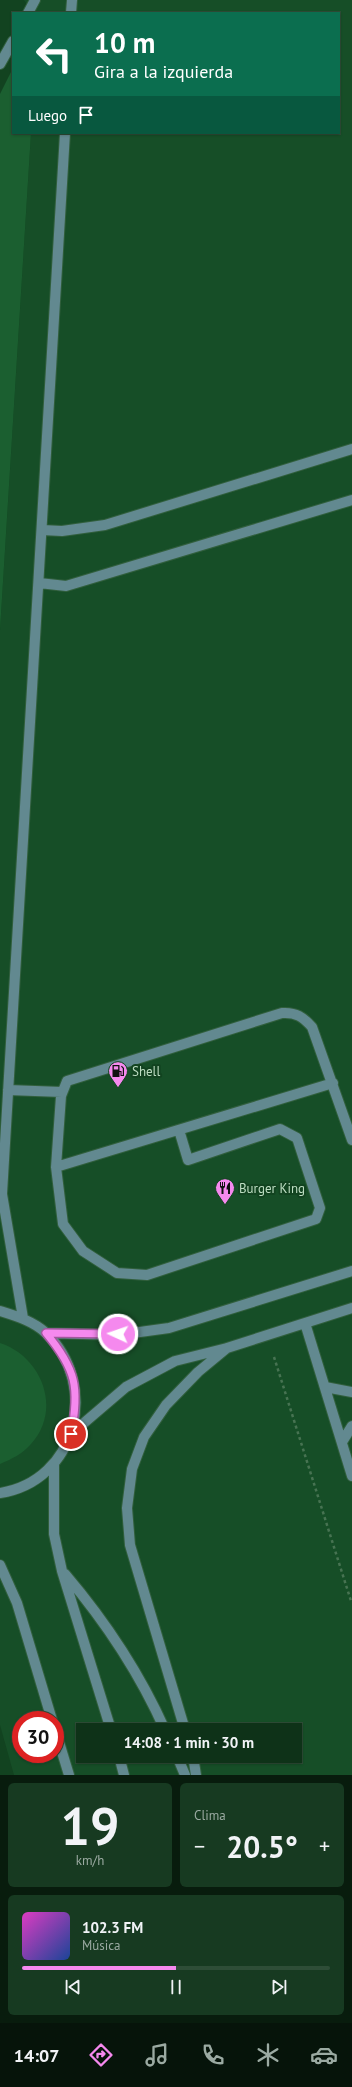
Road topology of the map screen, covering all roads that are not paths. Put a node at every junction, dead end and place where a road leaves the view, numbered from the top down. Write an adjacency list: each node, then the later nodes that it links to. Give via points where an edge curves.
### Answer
1 (35, 0): 3 (street)
2 (72, 0): 4 (street)
3 (29, 12)
4 (71, 12)
5 (12, 43): 6 (street)
6 (0, 64)
7 (64, 134): 10 (street)
8 (352, 449): 10 (street, via 105,525 62,531)
9 (352, 500): 11 (street, via 66,586)
10 (42, 530): 11 (street)
11 (39, 583): 13 (street)
12 (334, 1083): 14 (street, via 312,1027 293,1012 282,1013 67,1081); 15 (street); 16 (street)
13 (8, 1090): 14 (street); 18 (street)
14 (62, 1092): 17 (street)
15 (179, 1130): 17 (street); 17 (street, via 188,1160 280,1129 297,1138 320,1208 316,1219 147,1275 117,1273 83,1251 63,1224)
16 (352, 1140)
17 (56, 1167)
18 (1, 1196): 22 (street)
19 (352, 1271): 24 (street, via 169,1328 118,1334)
20 (352, 1308): 23 (street)
21 (0, 1311): 22 (street)
22 (23, 1318): 24 (street)
23 (305, 1323): 25 (street); 26 (street)
24 (46, 1333): 29 (street, via 63,1354 74,1380 76,1407)
25 (227, 1348): 29 (street, via 175,1361 126,1387); 39 (street, via 198,1372 166,1405 144,1437 132,1470 127,1508 130,1545)
26 (325, 1387): 27 (street); 30 (street)
27 (352, 1392)
28 (352, 1426): 30 (street)
29 (71, 1434): 31 (street)
30 (342, 1442): 32 (street)
31 (54, 1463): 33 (street, via 34,1480); 35 (street, via 54,1534)
32 (352, 1476)
33 (0, 1493)
34 (0, 1565): 36 (street, via 17,1603)
35 (62, 1571): 37 (street); 38 (street, via 92,1605 116,1640)
36 (49, 1711)
37 (109, 1723)
38 (161, 1723)
39 (183, 1723)
40 (64, 1759): 44 (street)
41 (120, 1763): 45 (street)
42 (180, 1763): 46 (street)
43 (194, 1763): 47 (street)
44 (69, 1775)
45 (124, 1775)
46 (185, 1775)
47 (196, 1775)

